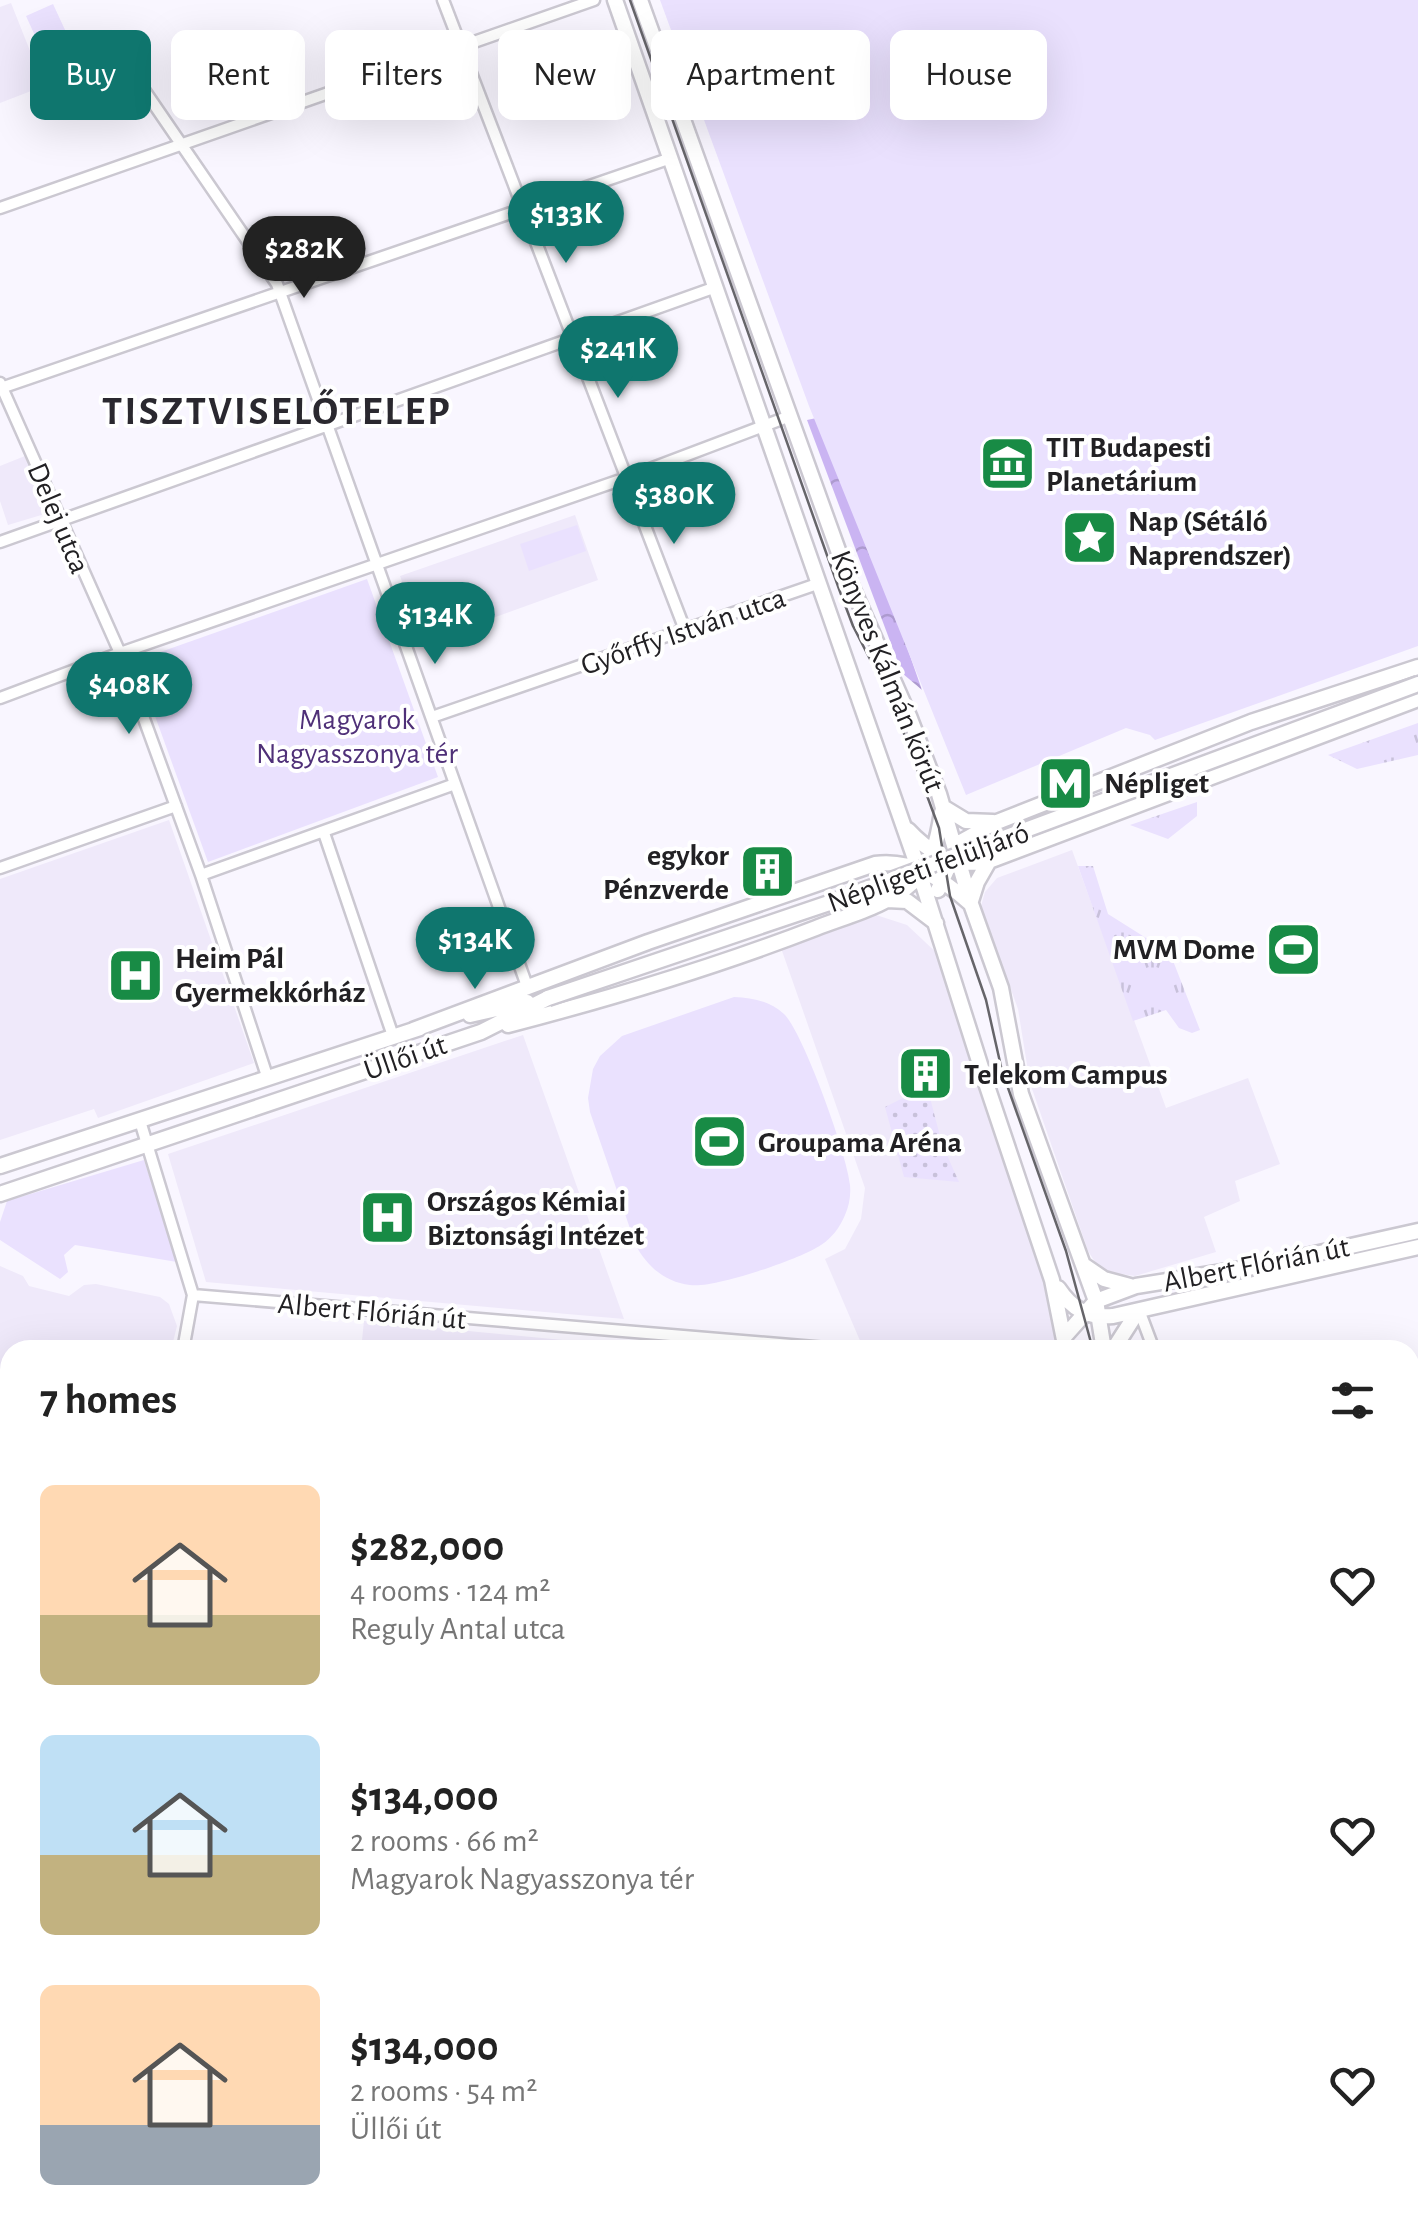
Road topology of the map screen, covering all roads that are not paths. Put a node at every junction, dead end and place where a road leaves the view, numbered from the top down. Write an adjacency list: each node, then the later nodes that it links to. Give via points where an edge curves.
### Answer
1 (443, 0): 5 (street)
2 (594, 0): 6 (street)
3 (615, 0): 11 (main road, Könyves Kálmán körút)
4 (640, 0): 18 (main road, Könyves Kálmán körút)
5 (454, 30)
6 (478, 41)
7 (478, 91): 13 (street)
8 (325, 94): 10 (street)
9 (151, 101): 10 (street)
10 (180, 145): 12 (street); 15 (street)
11 (671, 158): 13 (street); 14 (main road, Könyves Kálmán körút)
12 (0, 208)
13 (523, 209): 15 (street); 16 (street)
14 (716, 288): 16 (street); 20 (main road, Könyves Kálmán körút)
15 (280, 293): 17 (street); 19 (street)
16 (572, 338): 19 (street); 21 (street)
17 (1, 386): 22 (street, Delej utca)
18 (790, 416): 20 (street); 36 (main road, Könyves Kálmán körút, via 848,578)
19 (328, 425): 22 (street); 24 (street)
20 (766, 427): 21 (street); 25 (main road, Könyves Kálmán körút)
21 (626, 478): 24 (street); 26 (street)
22 (60, 520): 23 (street); 27 (street, Delej utca)
23 (0, 542)
24 (378, 564): 27 (street); 32 (street)
25 (820, 584): 26 (street, Győrffy István utca); 39 (main road, Könyves Kálmán körút)
26 (685, 630): 32 (street, Győrffy István utca)
27 (120, 653): 30 (street); 35 (street, Delej utca)
28 (1418, 667): 34 (main road)
29 (1418, 684): 57 (main road, Népligeti felüljáró, bridge, via 850,896)
30 (0, 698)
31 (1418, 699): 40 (main road)
32 (432, 717): 33 (street)
33 (455, 784): 41 (street); 56 (street)
34 (1062, 795): 37 (main road); 40 (main road, via 1075,807)
35 (176, 806): 47 (street); 49 (street, Delej utca)
36 (943, 807): 38 (main road, via 966,822); 43 (main road); 44 (main road, Könyves Kálmán körút)
37 (1027, 810): 38 (main road); 42 (main road, via 1022,824)
38 (997, 822): 44 (main road, via 963,838)
39 (904, 826): 43 (main road); 46 (main road, via 900,843); 48 (main road, Könyves Kálmán körút)
40 (1071, 830): 42 (main road)
41 (324, 833): 49 (street); 60 (street)
42 (1039, 843): 45 (main road)
43 (934, 851): 44 (main road); 48 (main road)
44 (954, 858): 45 (main road, via 972,865); 50 (main road); 53 (main road, Könyves Kálmán körút)
45 (989, 861): 53 (main road)
46 (875, 864): 48 (main road, via 896,861); 51 (main road); 52 (main road, via 886,874)
47 (0, 868)
48 (920, 872): 50 (main road); 52 (main road); 54 (main road, Könyves Kálmán körút)
49 (202, 875): 61 (street)
50 (940, 880): 53 (main road); 54 (main road)
51 (782, 897): 55 (main road, via 774,913 780,930); 56 (main road)
52 (887, 900): 54 (main road, via 907,901); 55 (main road)
53 (971, 904): 68 (main road, Könyves Kálmán körút, via 1002,988 1022,1094)
54 (936, 923): 69 (main road, Könyves Kálmán körút)
55 (796, 936): 59 (main road, via 620,995)
56 (527, 986): 58 (main road)
57 (548, 998): 58 (main road, Üllői út); 59 (main road, Üllői út)
58 (412, 1030): 60 (main road, Üllői út)
59 (481, 1032): 63 (main road, Üllői út)
60 (393, 1036): 61 (main road, Üllői út)
61 (268, 1079): 62 (main road, Üllői út)
62 (140, 1120): 63 (street); 64 (main road, Üllői út)
63 (147, 1144): 65 (main road, Üllői út); 71 (street)
64 (0, 1166)
65 (0, 1194)
66 (1418, 1231): 70 (main road, Albert Flórián út)
67 (1418, 1247): 73 (main road, Albert Flórián út)
68 (1085, 1266): 70 (main road, via 1104,1279); 72 (main road, Könyves Kálmán körút)
69 (1052, 1280): 74 (main road); 78 (main road, Könyves Kálmán körút)
70 (1136, 1286): 72 (main road, Albert Flórián út)
71 (193, 1294): 76 (street); 77 (street, Albert Flórián út)
72 (1096, 1301): 74 (main road); 75 (main road, Könyves Kálmán körút)
73 (1138, 1310): 75 (main road); 81 (main road); 82 (street, Albert Flórián út)
74 (1082, 1313): 75 (main road); 79 (main road)
75 (1099, 1317): 80 (main road, Könyves Kálmán körút)
76 (185, 1340)
77 (733, 1340)
78 (1062, 1340)
79 (1066, 1340)
80 (1102, 1340)
81 (1118, 1340)
82 (1150, 1340)

